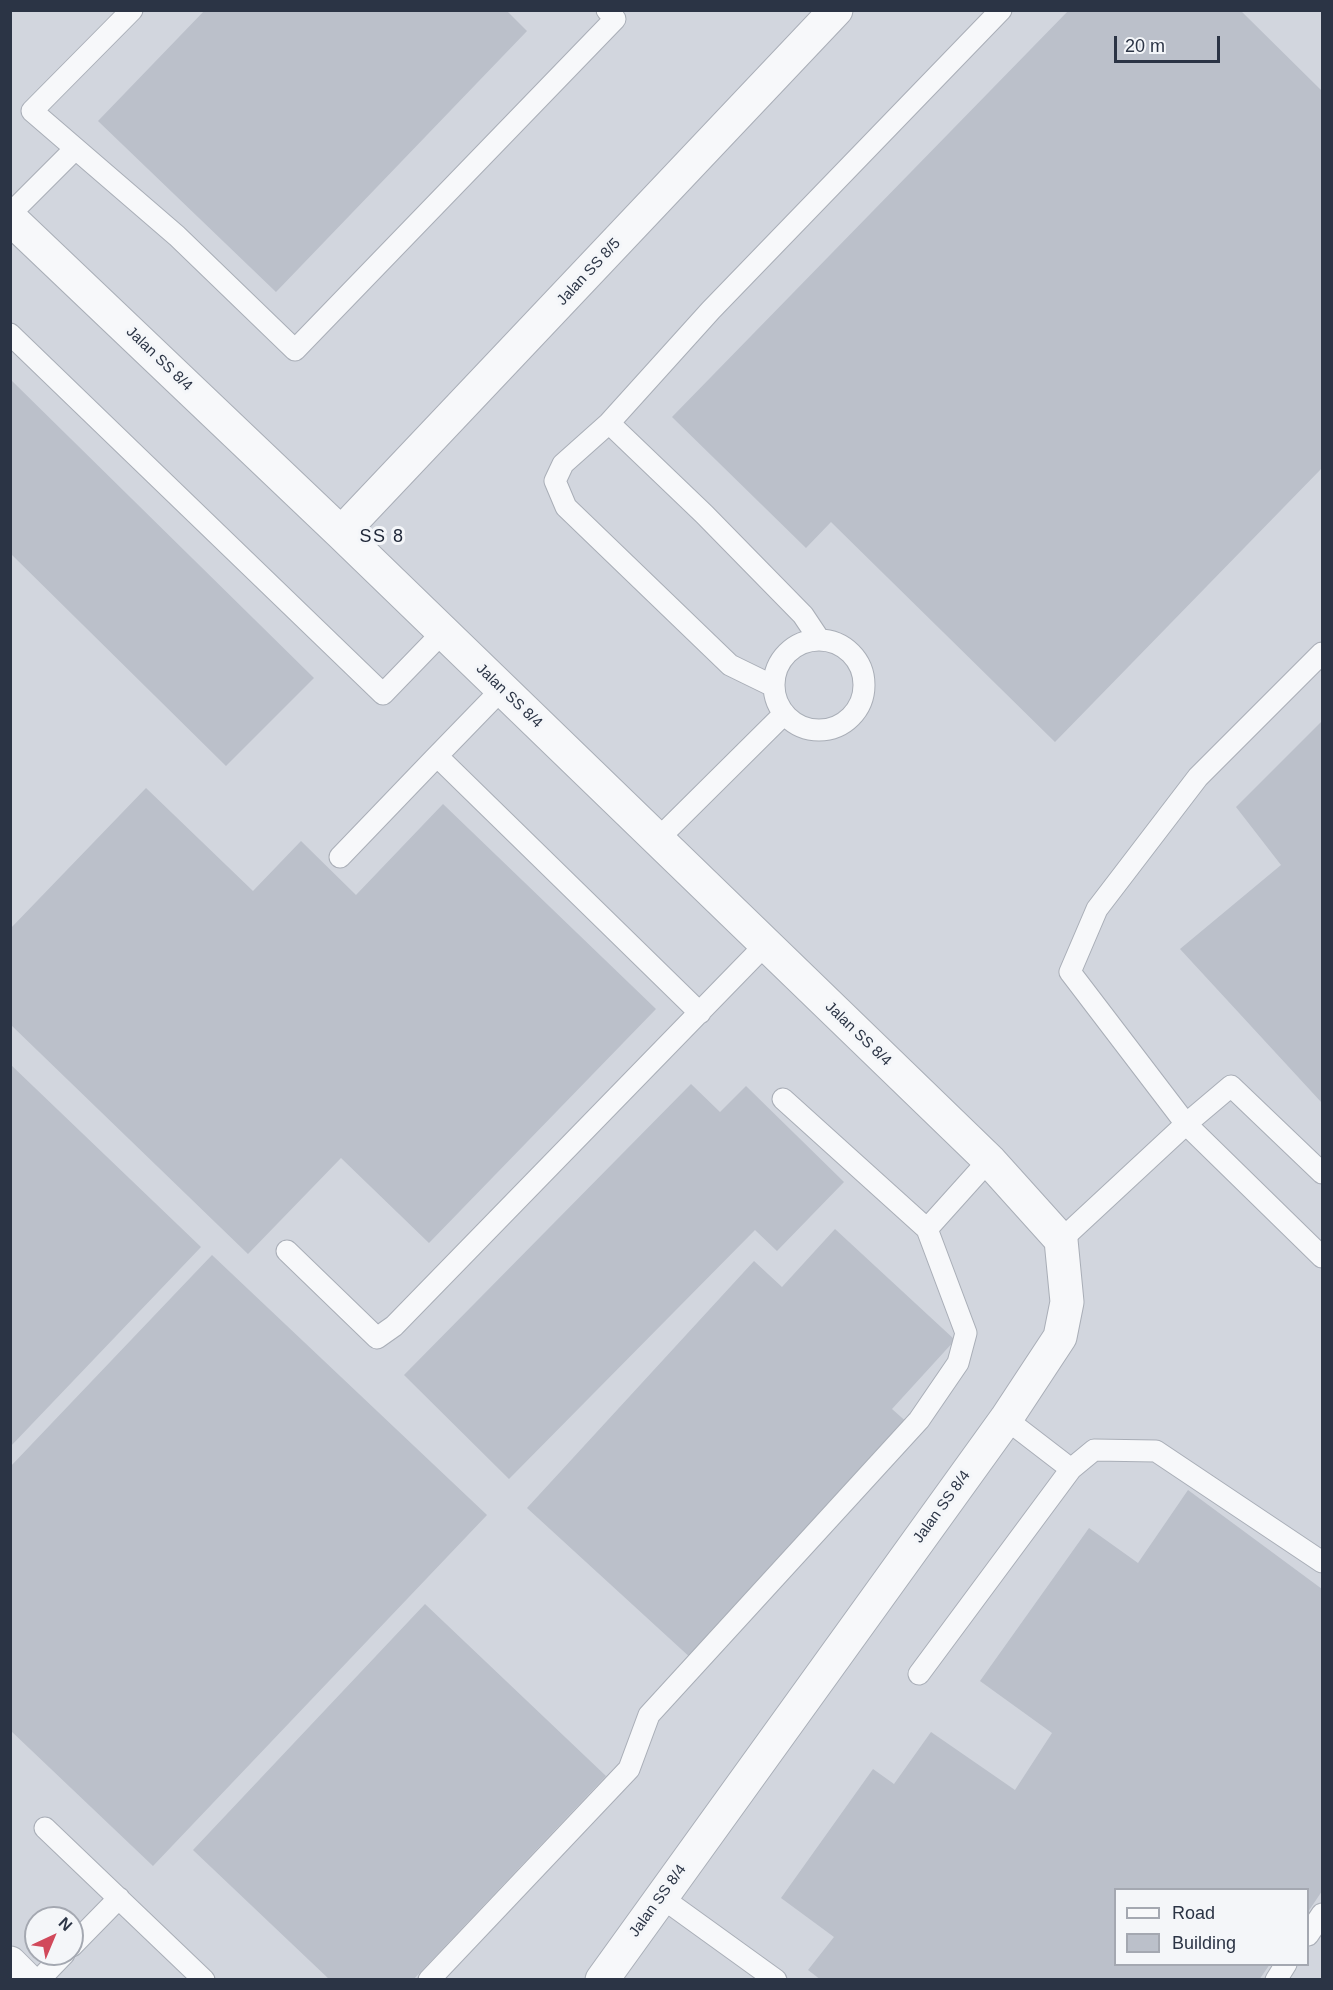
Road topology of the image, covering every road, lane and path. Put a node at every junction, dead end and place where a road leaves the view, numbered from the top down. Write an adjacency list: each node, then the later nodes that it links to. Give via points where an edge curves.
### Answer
1 (132, 10): 5 (lane, via 32,111)
2 (607, 10): 5 (lane, via 615,19 295,350 177,236)
3 (836, 10): 9 (street, Jalan SS 8/5)
4 (1001, 10): 8 (lane, via 719,302)
5 (74, 150): 6 (lane)
6 (10, 216): 9 (street, Jalan SS 8/4)
7 (10, 334): 10 (lane, via 383,694)
8 (609, 423): 11 (lane, via 713,522 803,615); 13 (lane, via 563,464 555,481 566,507 730,665)
9 (342, 533): 10 (street, Jalan SS 8/4)
10 (443, 632): 14 (street, Jalan SS 8/4)
11 (819, 639): 13 (lane, via 801,642 786,653 776,669); 15 (lane, via 837,642 852,652 862,668 865,686 861,704 850,719 834,728 799,726)
12 (1323, 652): 22 (lane, via 1198,777 1097,909 1070,972)
13 (773, 686): 15 (lane)
14 (502, 689): 16 (lane); 17 (street, Jalan SS 8/4)
15 (784, 714): 17 (lane)
16 (437, 756): 18 (lane); 20 (lane)
17 (658, 839): 19 (street, Jalan SS 8/4)
18 (340, 856)
19 (766, 944): 20 (lane); 23 (street, Jalan SS 8/4)
20 (700, 1013): 27 (lane, via 394,1326 377,1338)
21 (783, 1099): 25 (lane)
22 (1186, 1124): 24 (lane, via 1231,1086); 26 (lane); 28 (lane)
23 (989, 1160): 25 (lane); 26 (street, Jalan SS 8/4)
24 (1323, 1173)
25 (927, 1229): 45 (lane, via 966,1333 958,1363 920,1420 650,1715 629,1769)
26 (1061, 1240): 29 (street, Jalan SS 8/4, via 1067,1302 1060,1336)
27 (287, 1251)
28 (1323, 1257)
29 (1006, 1419): 30 (lane); 34 (street, Jalan SS 8/4)
30 (1071, 1469): 31 (lane, via 1094,1450 1156,1451); 32 (lane)
31 (1323, 1562)
32 (919, 1674)
33 (45, 1828): 35 (lane)
34 (661, 1897): 46 (street, Jalan SS 8/4); 47 (lane)
35 (119, 1898): 37 (lane); 44 (lane)
36 (1323, 1914): 38 (lane)
37 (84, 1934)
38 (1309, 1934)
39 (10, 1963): 42 (street)
40 (52, 1966): 43 (lane)
41 (1285, 1966): 48 (lane)
42 (27, 1980)
43 (39, 1980)
44 (204, 1980)
45 (429, 1980)
46 (602, 1980)
47 (776, 1980)
48 (1276, 1980)

